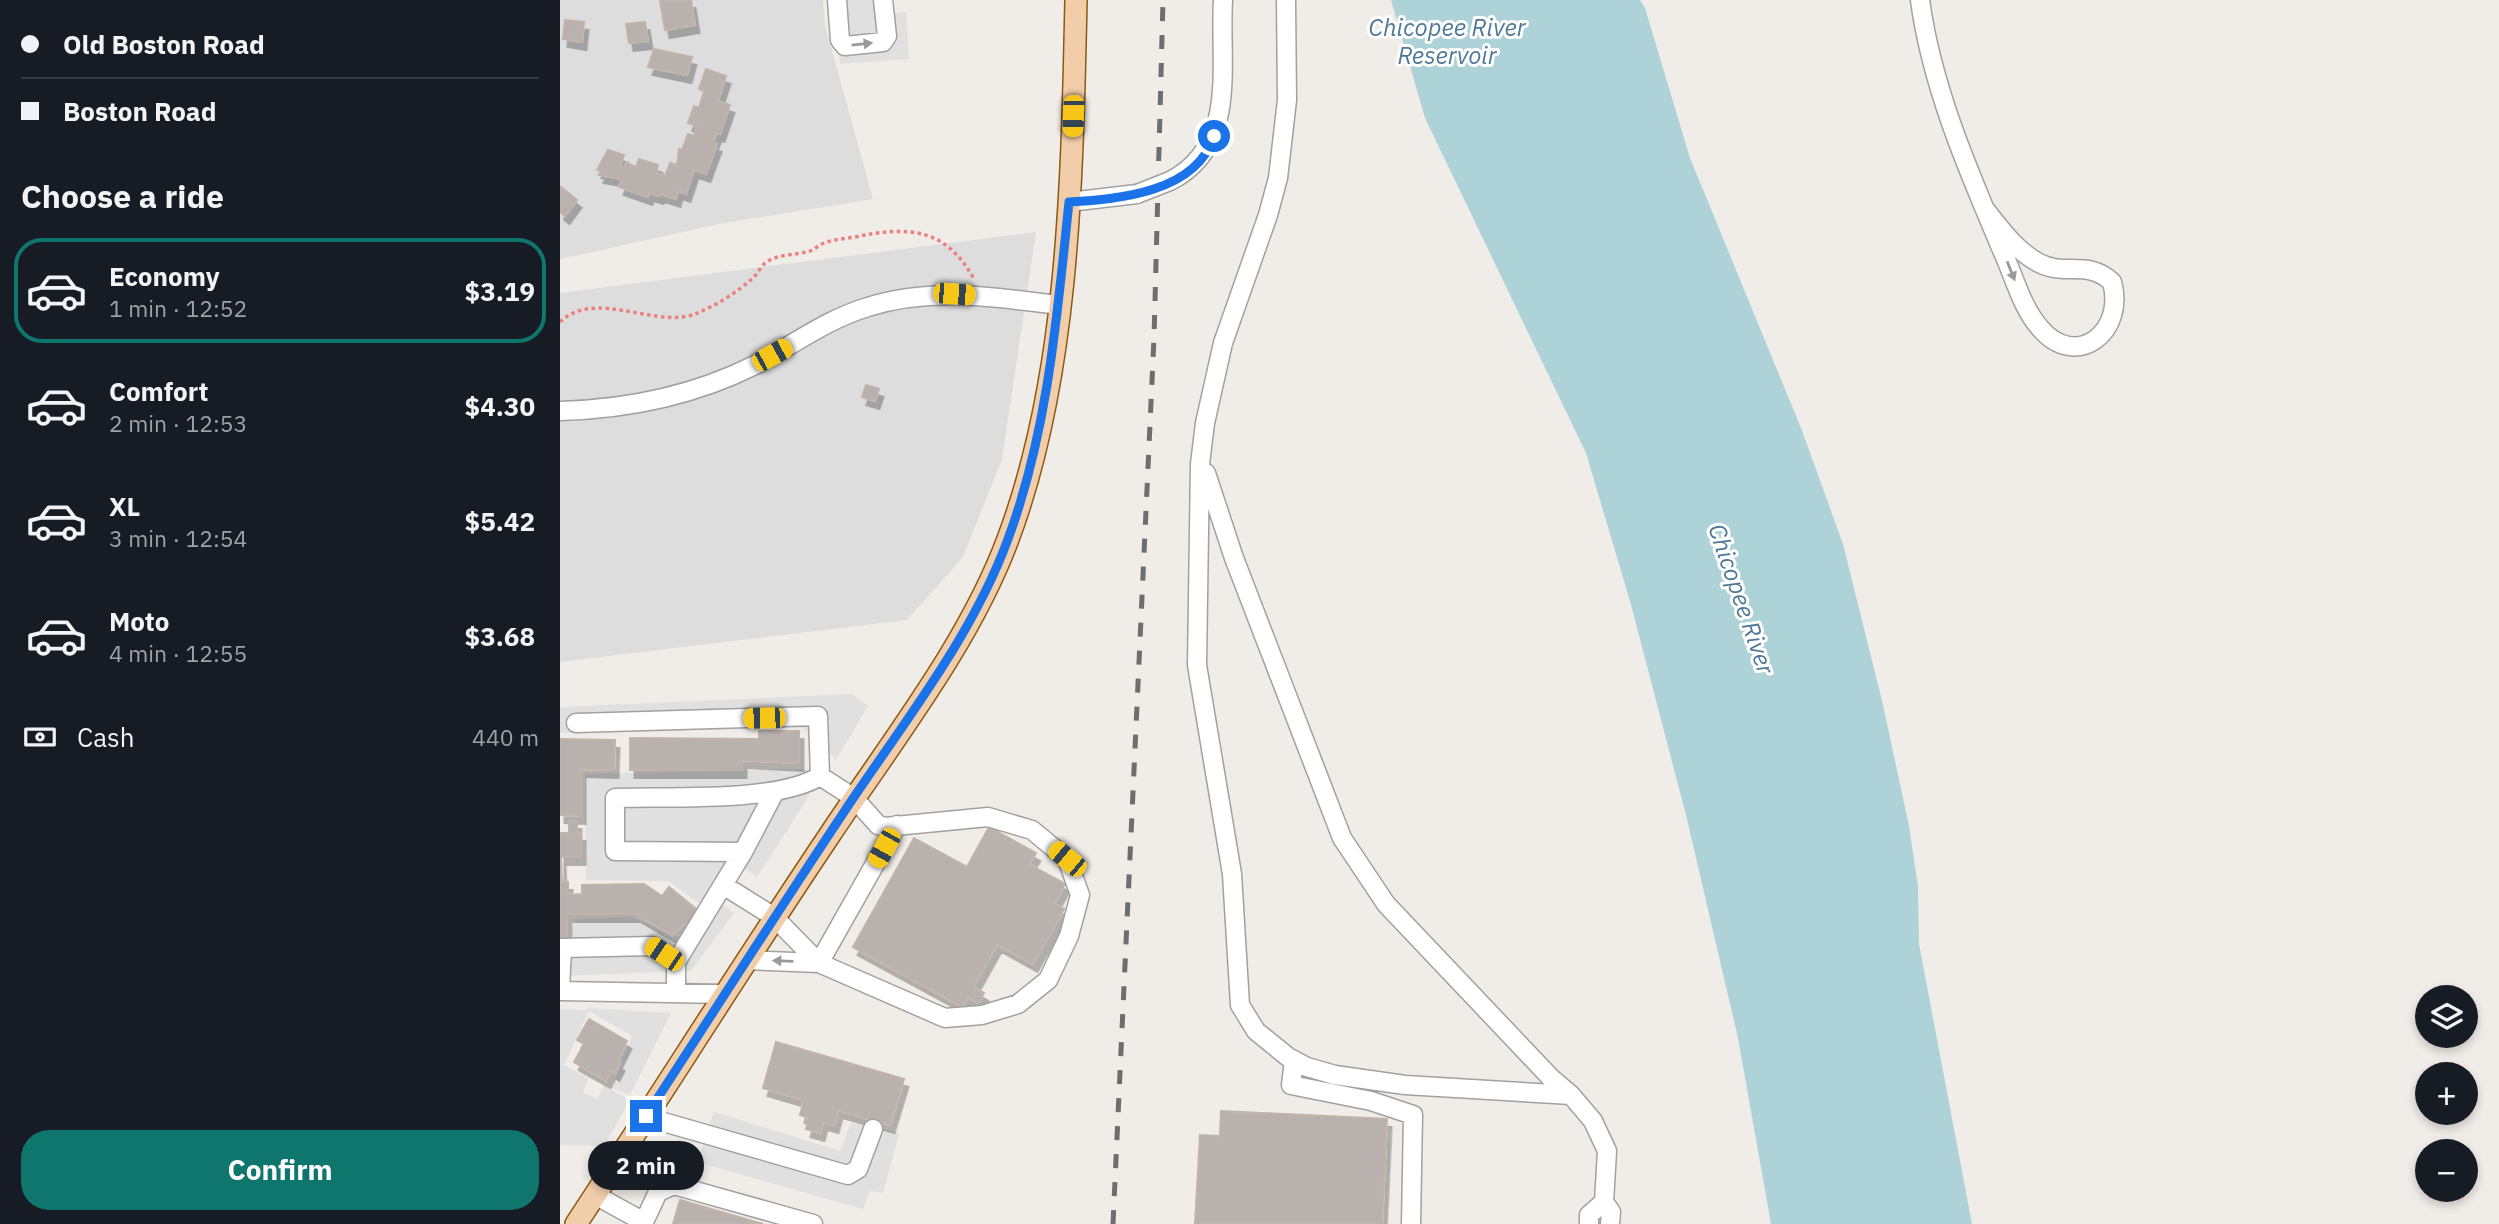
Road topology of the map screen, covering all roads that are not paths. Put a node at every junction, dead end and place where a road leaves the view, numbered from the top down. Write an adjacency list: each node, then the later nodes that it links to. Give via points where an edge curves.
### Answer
1 (837, 0): 2 (street, one-way to 2, via 840,40 845,46 883,42 887,36)
2 (883, 0)
3 (1076, 0): 7 (main road)
4 (1223, 0): 7 (street, bridge, via 1219,108 1214,136 1201,159 1170,181 1137,194)
5 (1286, 0): 11 (street, via 1287,100 1278,178 1223,344)
6 (1920, 0): 8 (street, via 1938,79)
7 (1069, 202): 9 (main road)
8 (1984, 208): 8 (street, one-way to 8, via 2040,330 2074,345 2088,345 2108,330 2117,299 2112,282 2090,268 2041,264 2012,242)
9 (1058, 305): 10 (street, via 925,295 868,307 840,317 754,365 680,395 602,410); 15 (main road, via 1041,426 1008,541 942,666)
10 (560, 411)
11 (1201, 449): 26 (street, via 1197,665 1232,874 1240,1005 1256,1031); 27 (street, via 1210,491 1234,558 1342,838 1394,914)
12 (576, 723): 13 (street, via 818,716)
13 (820, 776): 14 (street); 15 (street)
14 (774, 793): 17 (street); 17 (street, via 615,798 614,851)
15 (854, 797): 16 (street, via 878,825); 19 (main road)
16 (897, 825): 22 (street); 22 (street, via 988,817 1032,830 1067,859 1080,895 1069,936 1048,980 1018,1004 982,1015 945,1018)
17 (743, 852): 18 (street)
18 (723, 885): 19 (street); 21 (street)
19 (774, 917): 20 (main road); 22 (street)
20 (746, 960): 22 (street, one-way to 20); 25 (main road)
21 (676, 962): 23 (street, via 652,946 562,948); 24 (street)
22 (819, 963)
23 (560, 990): 24 (street)
24 (676, 992): 25 (street)
25 (724, 994): 28 (main road)
26 (1294, 1060): 27 (street, via 1316,1070 1368,1080); 35 (street, via 1291,1085 1371,1101 1413,1115)
27 (1571, 1095): 31 (street, via 1593,1121 1607,1151)
28 (646, 1116): 29 (street, via 848,1175 858,1169); 30 (main road)
29 (873, 1129)
30 (595, 1195): 32 (street); 33 (main road)
31 (1604, 1202): 36 (street, via 1589,1215); 37 (street, via 1611,1212)
32 (643, 1223): 34 (street, via 658,1192 674,1185)
33 (576, 1224)
34 (813, 1224)
35 (1411, 1224)
36 (1589, 1224)
37 (1610, 1224)

